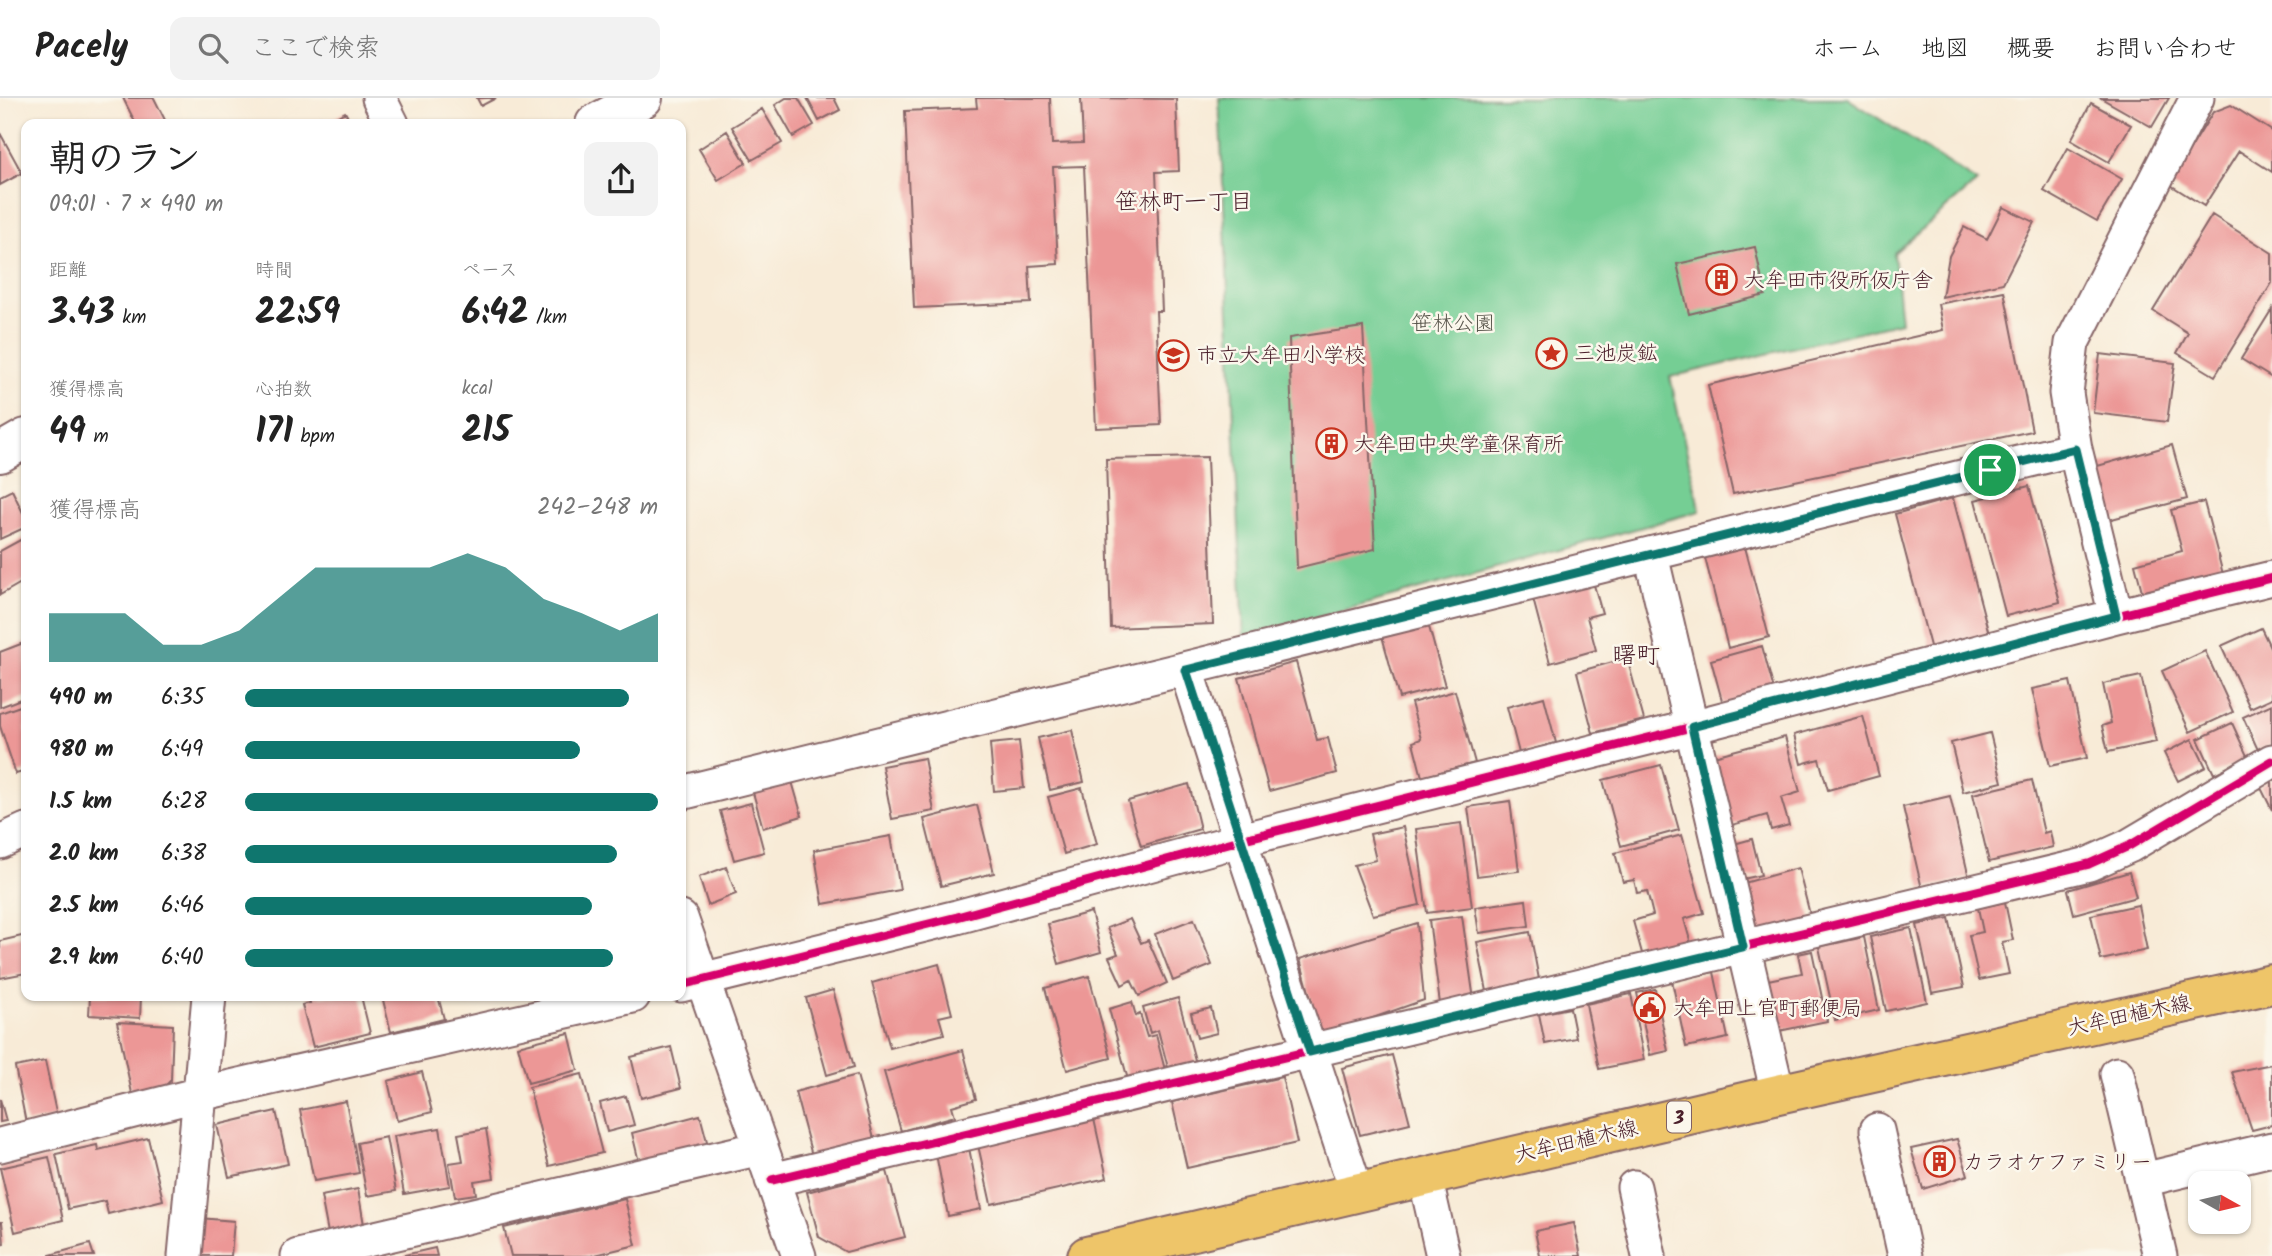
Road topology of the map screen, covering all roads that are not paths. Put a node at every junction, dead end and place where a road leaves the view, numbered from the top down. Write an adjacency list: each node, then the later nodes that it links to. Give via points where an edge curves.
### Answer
1 (379, 98): 4 (street)
2 (643, 98): 5 (street)
3 (2197, 98): 7 (street, via 2072,344 2066,393)
4 (390, 119)
5 (605, 119)
6 (21, 441): 8 (street)
7 (2075, 449): 9 (street); 11 (street)
8 (0, 453)
9 (1651, 555): 12 (street); 13 (street)
10 (2272, 578): 11 (street)
11 (2116, 616): 13 (street)
12 (1186, 670): 15 (street); 17 (street)
13 (1692, 727): 17 (street); 20 (street)
14 (2272, 761): 20 (street, via 2129,846 2089,864)
15 (686, 792)
16 (21, 832): 18 (street)
17 (1240, 840): 21 (street, via 957,917); 25 (street)
18 (0, 842)
19 (686, 947): 21 (street)
20 (1743, 947): 25 (street); 28 (street)
21 (692, 982): 31 (street)
22 (2272, 984): 28 (main road, 大牟田植木線 / 3)
23 (209, 1001): 27 (street)
24 (611, 1001): 27 (street)
25 (1310, 1052): 34 (street); 37 (street)
26 (2117, 1074): 35 (street)
27 (200, 1094): 30 (street); 38 (street)
28 (1778, 1094): 33 (main road, 大牟田植木線 / 3)
29 (1877, 1130): 44 (street)
30 (0, 1145)
31 (761, 1148): 34 (street); 39 (street)
32 (2272, 1149): 35 (street)
33 (1425, 1177): 37 (main road, 大牟田植木線 / 3); 42 (street)
34 (772, 1180): 40 (street)
35 (2143, 1180): 45 (street)
36 (1634, 1187): 43 (street)
37 (1357, 1193): 41 (main road, 大牟田植木線 / 3)
38 (185, 1256)
39 (298, 1256)
40 (799, 1256)
41 (1087, 1256)
42 (1443, 1256)
43 (1649, 1256)
44 (1905, 1256)
45 (2160, 1256)

